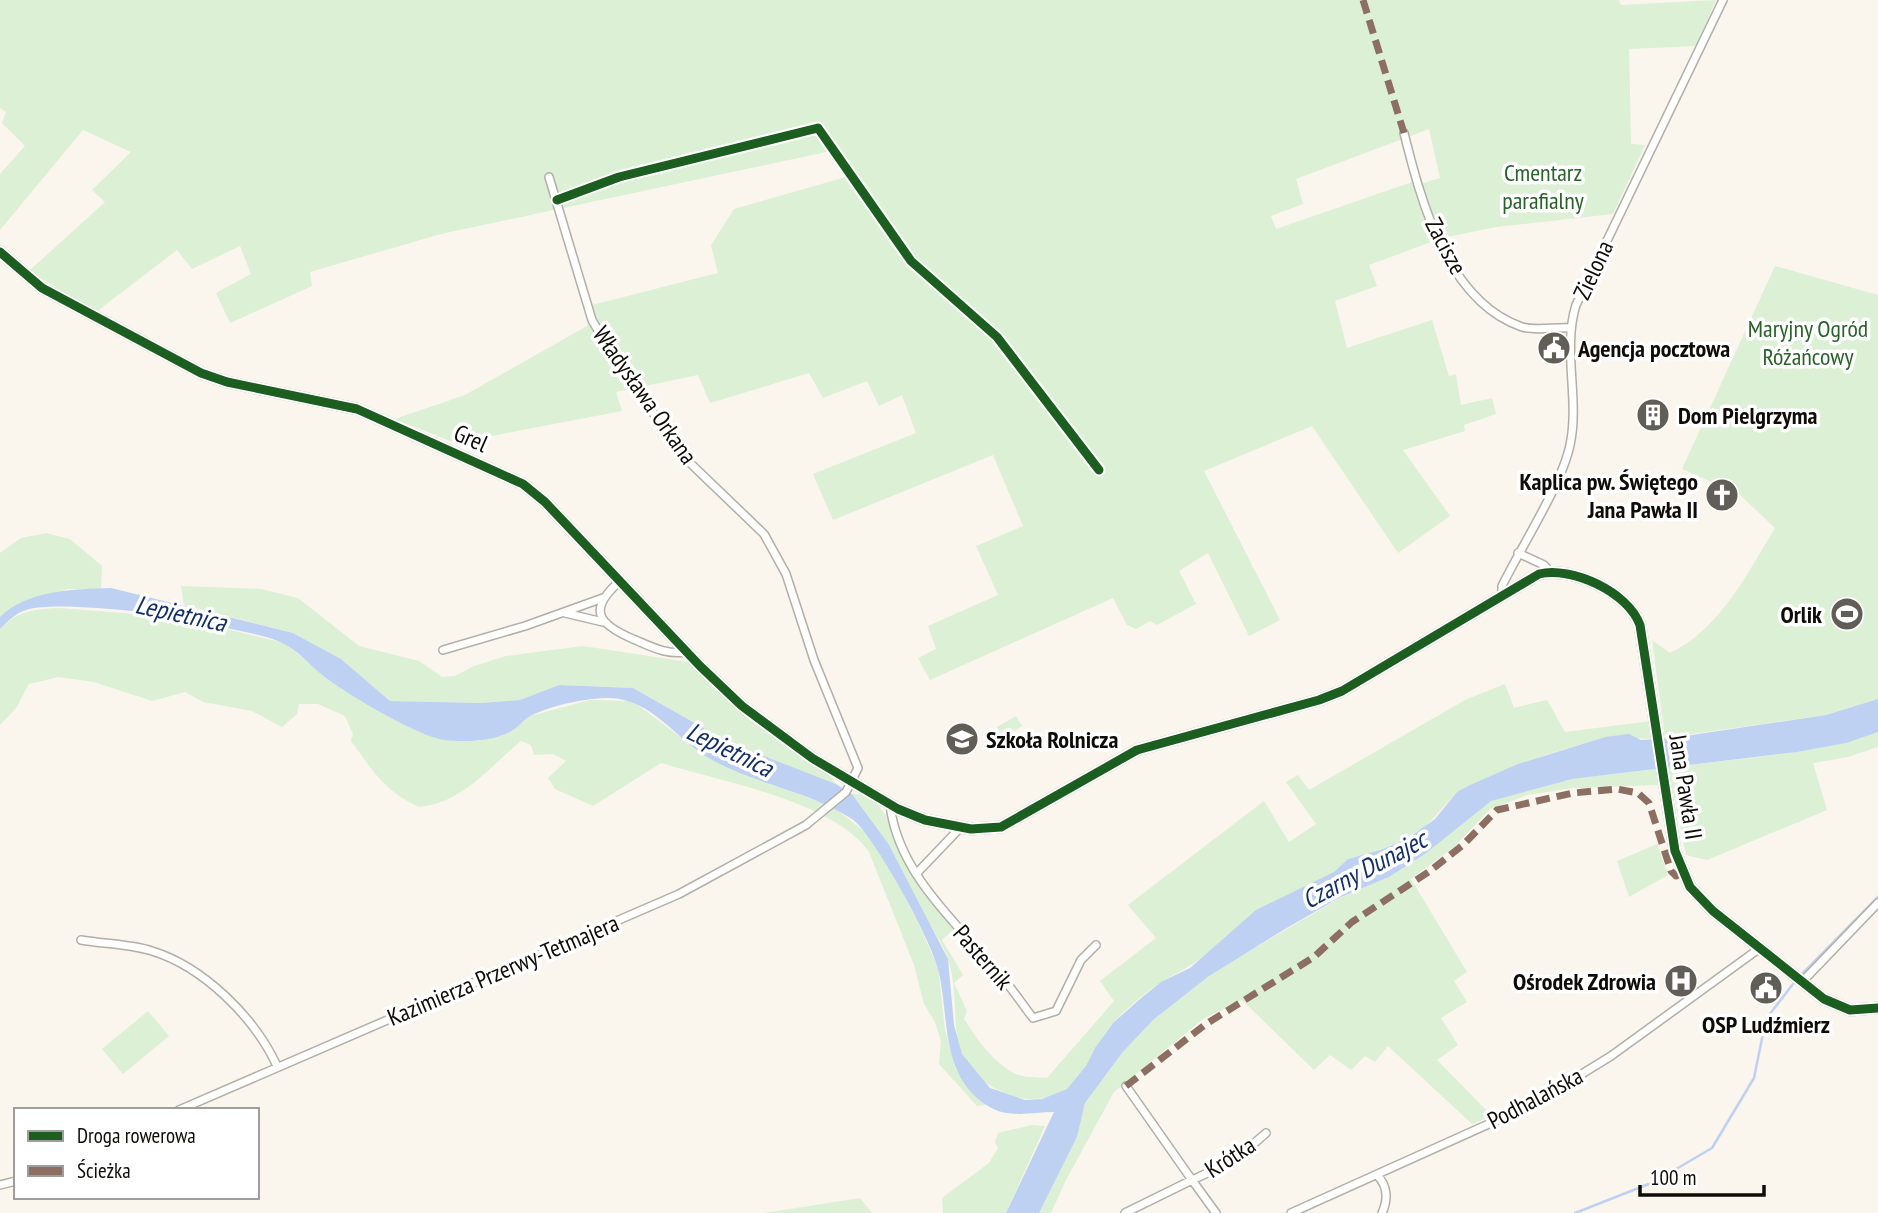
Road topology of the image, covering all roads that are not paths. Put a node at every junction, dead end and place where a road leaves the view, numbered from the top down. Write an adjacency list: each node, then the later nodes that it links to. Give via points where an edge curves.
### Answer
1 (1723, 0): 6 (street, Zielona, via 1591,269)
2 (1404, 133): 6 (street, Zacisze, via 1437,238 1451,265 1477,297 1506,320 1526,328)
3 (549, 177): 4 (street, Władysława Orkana)
4 (557, 200): 7 (street, via 619,177 818,128 911,261 997,337); 17 (street, Władysława Orkana, via 592,320 620,368 688,461 764,534 786,574 814,660 856,760 858,768)
5 (0, 252): 10 (street, Grel, via 42,288 201,373 357,409 523,484)
6 (1570, 328): 8 (street, Zielona, via 1570,444)
7 (1099, 470)
8 (1518, 553): 9 (street); 11 (street, Zielona)
9 (1550, 572): 11 (street); 24 (street, Jana Pawła II, via 1578,576 1633,611 1640,625 1652,692 1677,859 1690,887 1706,906)
10 (620, 581): 12 (street); 16 (street, Grel)
11 (1502, 596): 19 (street, via 1330,696 1137,750 1005,825 987,830)
12 (603, 598): 13 (street); 14 (street, via 599,609)
13 (565, 613): 14 (street); 15 (street)
14 (603, 622): 16 (street, via 613,631 670,654)
15 (443, 650)
16 (687, 652): 17 (street, Grel, via 771,730)
17 (850, 785): 18 (street); 27 (street, Kazimierza Przerwy-Tetmajera, via 819,815 679,894)
18 (890, 805): 19 (street, via 916,818); 20 (street, Pasternik, via 892,822)
19 (960, 828): 20 (street)
20 (916, 874): 23 (street, Pasternik, via 943,913 997,970 1033,1018 1056,1011 1081,960)
21 (1878, 903): 25 (street)
22 (81, 940): 27 (street, via 152,951 195,971 265,1039)
23 (1096, 945)
24 (1759, 948): 25 (street, Jana Pawła II); 31 (street, Podhalańska, via 1611,1056 1532,1104)
25 (1802, 982): 26 (street, Jana Pawła II, via 1840,1007)
26 (1878, 1009)
27 (277, 1066): 29 (street, Kazimierza Przerwy-Tetmajera)
28 (1126, 1086): 32 (street)
29 (183, 1108)
30 (1266, 1133): 32 (street, Krótka, via 1234,1161)
31 (1377, 1175): 35 (street, Podhalańska); 36 (street, via 1387,1201)
32 (1192, 1180): 33 (street, Krótka); 34 (street, Krótka)
33 (1125, 1213)
34 (1216, 1213)
35 (1291, 1213)
36 (1382, 1213)

